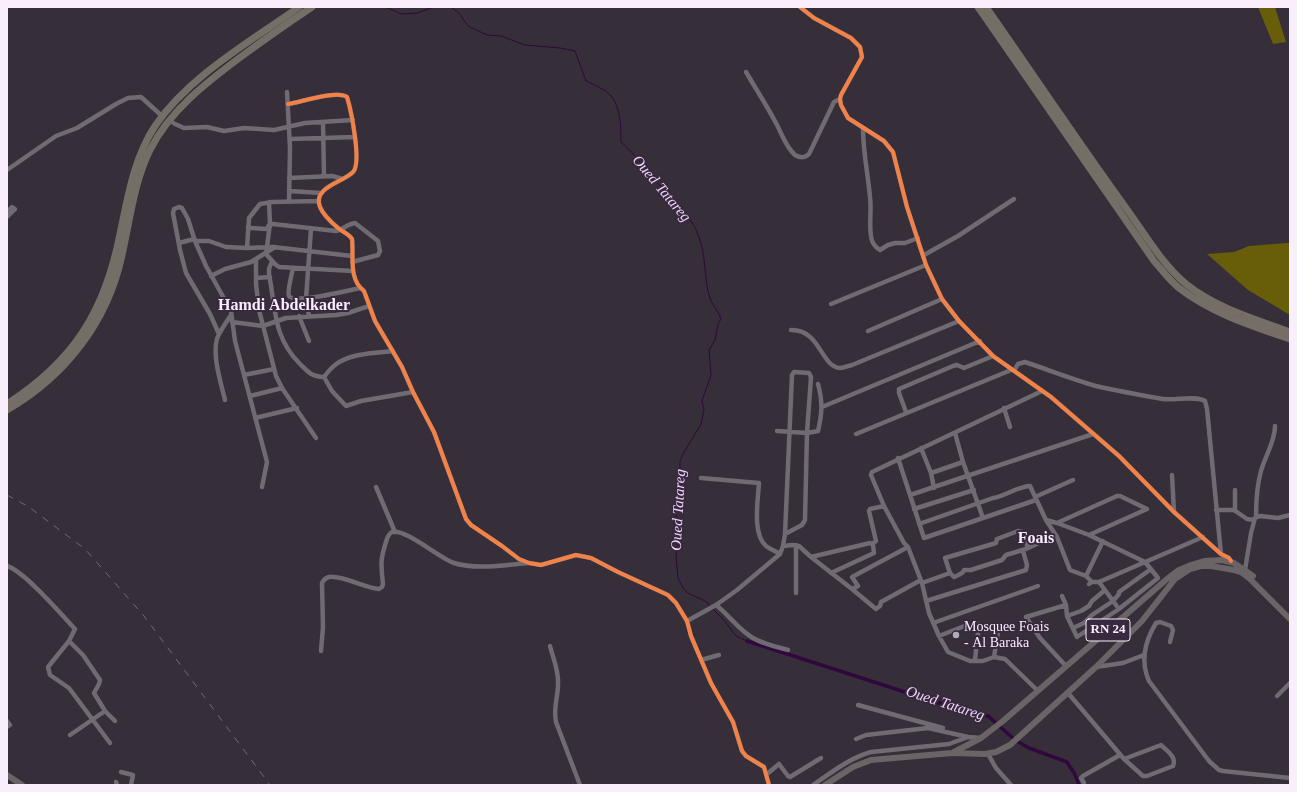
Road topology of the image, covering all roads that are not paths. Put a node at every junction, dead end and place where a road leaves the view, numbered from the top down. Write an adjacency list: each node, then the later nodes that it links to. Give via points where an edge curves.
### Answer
1 (299, 7): 10 (highway, via 204,74 176,101)
2 (312, 7): 10 (highway, via 209,81)
3 (800, 7): 8 (street, via 814,18 851,38 860,47 862,57)
4 (978, 7): 72 (highway, via 1154,261 1179,288 1208,306)
5 (986, 7): 70 (highway, via 1096,166 1173,271 1209,299)
6 (746, 72): 8 (street, via 785,143 799,157 809,154 834,102)
7 (286, 92): 9 (street)
8 (840, 99): 14 (street, via 846,115)
9 (288, 104): 11 (street, via 344,95 348,100); 13 (street)
10 (166, 118): 13 (street, via 184,128 224,131 244,128 274,130); 18 (street, via 141,97 128,98 82,125 56,136); 87 (highway, via 145,143 133,173 115,261 106,288 86,329 66,355 29,389); 91 (highway, via 141,174 118,272 93,329 52,378 28,398)
11 (353, 120): 12 (street); 15 (street)
12 (323, 122): 13 (street); 16 (street)
13 (290, 126): 17 (street)
14 (863, 129): 34 (street, via 884,141 893,152); 34 (street, via 873,243 880,250 888,245)
15 (355, 137): 16 (street); 21 (street, via 356,167)
16 (323, 138): 17 (street); 19 (street)
17 (290, 139): 20 (street)
18 (7, 170)
19 (324, 176): 20 (street); 21 (street)
20 (289, 178): 22 (street)
21 (343, 179): 23 (street)
22 (289, 191): 23 (street); 27 (street)
23 (321, 193): 25 (street)
24 (1014, 199): 42 (street)
25 (319, 201): 27 (street); 33 (street, via 320,207)
26 (269, 202): 27 (street); 30 (street); 31 (street, via 257,207 250,215)
27 (289, 202)
28 (7, 212): 29 (street, via 15,209)
29 (7, 217)
30 (269, 226): 31 (street, via 268,229); 32 (street); 37 (street)
31 (248, 227): 38 (street)
32 (311, 229): 33 (street); 40 (street)
33 (338, 229): 43 (street, via 352,239); 46 (street, via 354,223 379,243 380,255)
34 (918, 238): 42 (street)
35 (195, 240): 36 (street); 36 (street, via 188,218 179,207 173,212); 38 (street, via 209,241 226,247); 51 (street)
36 (178, 243): 71 (street, via 187,276)
37 (267, 247): 38 (street); 39 (street); 41 (street)
38 (247, 248)
39 (275, 248): 40 (street); 41 (street)
40 (309, 251): 43 (street); 49 (street)
41 (266, 254): 44 (street); 45 (street)
42 (924, 255): 47 (street)
43 (352, 256): 46 (street)
44 (256, 260): 51 (street, via 225,268); 53 (street)
45 (272, 262): 48 (street, via 279,267); 52 (street, via 269,268)
46 (352, 262): 50 (street)
47 (926, 265): 56 (street); 57 (street)
48 (293, 268): 49 (street); 55 (street, via 289,295 292,298)
49 (308, 269): 50 (street); 55 (street)
50 (353, 271): 54 (street)
51 (211, 276): 59 (street)
52 (270, 277): 53 (street); 62 (street)
53 (256, 278): 65 (street)
54 (360, 288): 55 (street); 58 (street, via 364,291)
55 (306, 299): 61 (street)
56 (942, 299): 64 (street); 68 (street)
57 (831, 304)
58 (369, 306): 61 (street, via 348,313); 75 (street)
59 (231, 315): 63 (street); 71 (street)
60 (300, 316): 61 (street); 62 (street); 73 (street)
61 (309, 316)
62 (276, 320): 65 (street); 80 (street, via 283,343 292,356 314,376)
63 (232, 322): 65 (street); 79 (street)
64 (959, 322): 69 (street, via 840,368 830,364 818,346); 74 (street)
65 (263, 326): 77 (street)
66 (810, 328): 69 (street)
67 (791, 330): 69 (street)
68 (868, 331)
69 (804, 332)
70 (1290, 332)
71 (219, 334): 86 (street, via 217,358)
72 (1290, 339)
73 (309, 341)
74 (980, 341): 76 (street); 88 (street)
75 (393, 351): 80 (street, via 350,358 335,364); 84 (street)
76 (993, 356): 78 (street); 92 (street, via 964,368 957,365 899,389)
77 (274, 369): 79 (street); 82 (street)
78 (1013, 370): 83 (street); 92 (street); 121 (street, via 1018,364 1025,362 1095,386 1118,391 1164,399 1204,400 1207,409)
79 (244, 375): 85 (street)
80 (324, 377): 84 (street, via 332,391 346,406)
81 (818, 384): 88 (street)
82 (282, 388): 85 (street); 89 (street)
83 (1042, 391): 90 (street); 101 (street)
84 (413, 392): 147 (street, via 434,432 466,519 519,560)
85 (250, 396): 93 (street)
86 (225, 400)
87 (7, 404)
88 (822, 407): 98 (street, via 818,431)
89 (297, 408): 93 (street); 102 (street)
90 (1004, 408): 95 (street); 99 (street)
91 (7, 410)
92 (906, 412): 100 (street)
93 (256, 418): 111 (street, via 267,462)
94 (1274, 426): 126 (street, via 1274,438 1261,470)
95 (1010, 427)
96 (777, 431): 97 (street)
97 (790, 431): 98 (street); 98 (street, via 792,375 794,372 809,373 811,377); 131 (street)
98 (807, 433): 131 (street, via 805,520 802,525)
99 (955, 433): 103 (street); 105 (street)
100 (856, 434)
101 (1093, 434): 108 (street); 123 (street, via 1119,456)
102 (316, 438)
103 (921, 448): 104 (street); 106 (street)
104 (898, 458): 116 (street); 119 (street, via 872,472 871,475)
105 (963, 462): 106 (street); 108 (street)
106 (931, 473): 113 (street)
107 (1172, 475): 123 (street)
108 (969, 476): 113 (street); 114 (street)
109 (701, 478): 142 (street, via 759,483 759,537 766,546)
110 (1073, 480): 117 (street)
111 (262, 487)
112 (376, 487): 130 (street)
113 (934, 488): 116 (street)
114 (974, 490): 118 (street); 120 (street)
115 (1235, 490): 122 (street)
116 (910, 495): 120 (street)
117 (1036, 499): 118 (street, via 1031,487 1028,486); 125 (street); 127 (street)
118 (978, 504): 125 (street); 129 (street)
119 (884, 506): 136 (street, via 869,511 876,541); 139 (street)
120 (914, 509): 129 (street)
121 (1216, 510): 122 (street); 144 (street)
122 (1236, 511): 126 (street, via 1246,519)
123 (1174, 512): 134 (street)
124 (1290, 515): 126 (street)
125 (983, 518): 129 (street, via 924,538)
126 (1255, 519): 152 (street)
127 (1046, 520): 128 (street); 132 (street)
128 (1057, 523): 133 (street); 133 (street, via 1117,496 1146,509)
129 (918, 524)
130 (395, 532): 147 (street, via 402,533 454,563 472,566); 182 (street, via 388,535 383,551 380,564 384,584 382,587 379,589 329,577 322,583)
131 (785, 534): 138 (street)
132 (1056, 535): 140 (street); 155 (street, via 1070,570)
133 (1089, 535): 135 (street)
134 (1203, 537): 144 (street); 146 (street)
135 (1103, 541): 146 (street); 155 (street)
136 (872, 544): 143 (street); 153 (street, via 874,553)
137 (796, 545): 138 (street); 143 (street); 161 (street)
138 (783, 546): 142 (street)
139 (908, 547): 156 (street); 159 (street, via 852,577 858,586)
140 (1028, 548): 141 (street); 154 (street, via 1022,532 1018,531 997,540 996,543 945,558)
141 (1023, 551): 154 (street, via 971,570 964,570 954,577); 163 (street, via 1026,570)
142 (780, 554): 165 (street)
143 (811, 557): 153 (street)
144 (1221, 557): 145 (main road, RN 24); 149 (main road); 188 (main road, RN 24, via 1184,567 1173,574)
145 (1231, 561): 150 (main road); 152 (main road, RN 24)
146 (1145, 562): 151 (street); 157 (street)
147 (529, 563): 171 (street, via 541,565 576,555 591,558 668,595)
148 (7, 566): 178 (street, via 27,579 75,628)
149 (1221, 567): 150 (main road, RN 24); 189 (main road, RN 24, via 1201,566 1179,576 1142,621)
150 (1229, 568): 170 (main road, RN 24, via 1247,577)
151 (1151, 569): 164 (street, via 1119,592); 167 (street, via 1158,578)
152 (1245, 570): 168 (main road, RN 24)
153 (831, 573): 159 (street)
154 (950, 573): 156 (street)
155 (1086, 576): 157 (street, via 1090,583)
156 (921, 581): 159 (street, via 881,602 876,609); 163 (street)
157 (1099, 582): 160 (street)
158 (1038, 586): 172 (street)
159 (852, 589)
160 (1105, 590): 164 (street); 169 (street, via 1085,608)
161 (796, 593)
162 (1062, 596): 166 (street)
163 (926, 601): 172 (street)
164 (1113, 601): 167 (street); 175 (street, via 1084,623)
165 (716, 605): 171 (street); 181 (street, via 754,639)
166 (1066, 605): 169 (street); 188 (street, via 1026,617 1040,638)
167 (1119, 609): 175 (street, via 1077,638)
168 (1290, 614)
169 (1068, 616): 175 (street)
170 (1290, 619)
171 (687, 621): 186 (street)
172 (933, 623): 177 (street)
173 (979, 624): 187 (street)
174 (966, 625): 177 (street)
175 (1073, 628)
176 (998, 632): 185 (street)
177 (939, 636): 187 (street, via 948,652 964,659)
178 (69, 641): 195 (street, via 83,655 100,680 94,693); 196 (street, via 48,667 50,675 69,688)
179 (1170, 642): 184 (street, via 1172,627 1157,622)
180 (550, 646): 218 (street, via 557,671 554,712 556,722)
181 (788, 650)
182 (321, 651)
183 (719, 655): 186 (street)
184 (1144, 655): 189 (street, via 1123,663); 214 (street, via 1144,667 1149,681 1209,761 1219,770)
185 (994, 657): 187 (street, via 983,661); 191 (street, via 1005,658)
186 (702, 660): 212 (street, via 711,683 733,722 742,751 762,765)
187 (975, 660)
188 (1066, 666): 191 (main road, RN 24)
189 (1096, 667): 192 (main road, RN 24)
190 (1290, 683): 193 (street)
191 (1038, 690): 203 (main road, RN 24)
192 (1068, 693): 207 (main road, RN 24, via 1010,744); 208 (street)
193 (1277, 696)
194 (858, 705): 201 (street, via 951,730)
195 (105, 711): 196 (street); 198 (street)
196 (92, 719): 200 (street); 205 (street)
197 (7, 721): 199 (street, via 10,725)
198 (115, 721)
199 (7, 727)
200 (70, 735)
201 (961, 736): 202 (street); 204 (street, via 928,728 866,735)
202 (968, 737): 203 (street); 220 (street, via 949,744 860,755)
203 (981, 738): 206 (main road, RN 24)
204 (856, 739)
205 (110, 743)
206 (952, 752): 207 (main road, RN 24); 221 (main road, RN 24, via 870,760 853,767)
207 (988, 754): 222 (street)
208 (1120, 755): 210 (street); 215 (street, via 1083,776)
209 (821, 758): 212 (street, via 790,777 779,764)
210 (1124, 759): 210 (street, via 1161,745 1175,762 1173,766 1143,776)
211 (121, 772): 217 (street, via 133,774)
212 (767, 774): 219 (street)
213 (7, 775): 216 (main road)
214 (1290, 778)
215 (1084, 783)
216 (22, 785)
217 (131, 785)
218 (580, 785)
219 (769, 785)
220 (813, 785)
221 (825, 785)
222 (1010, 785)

